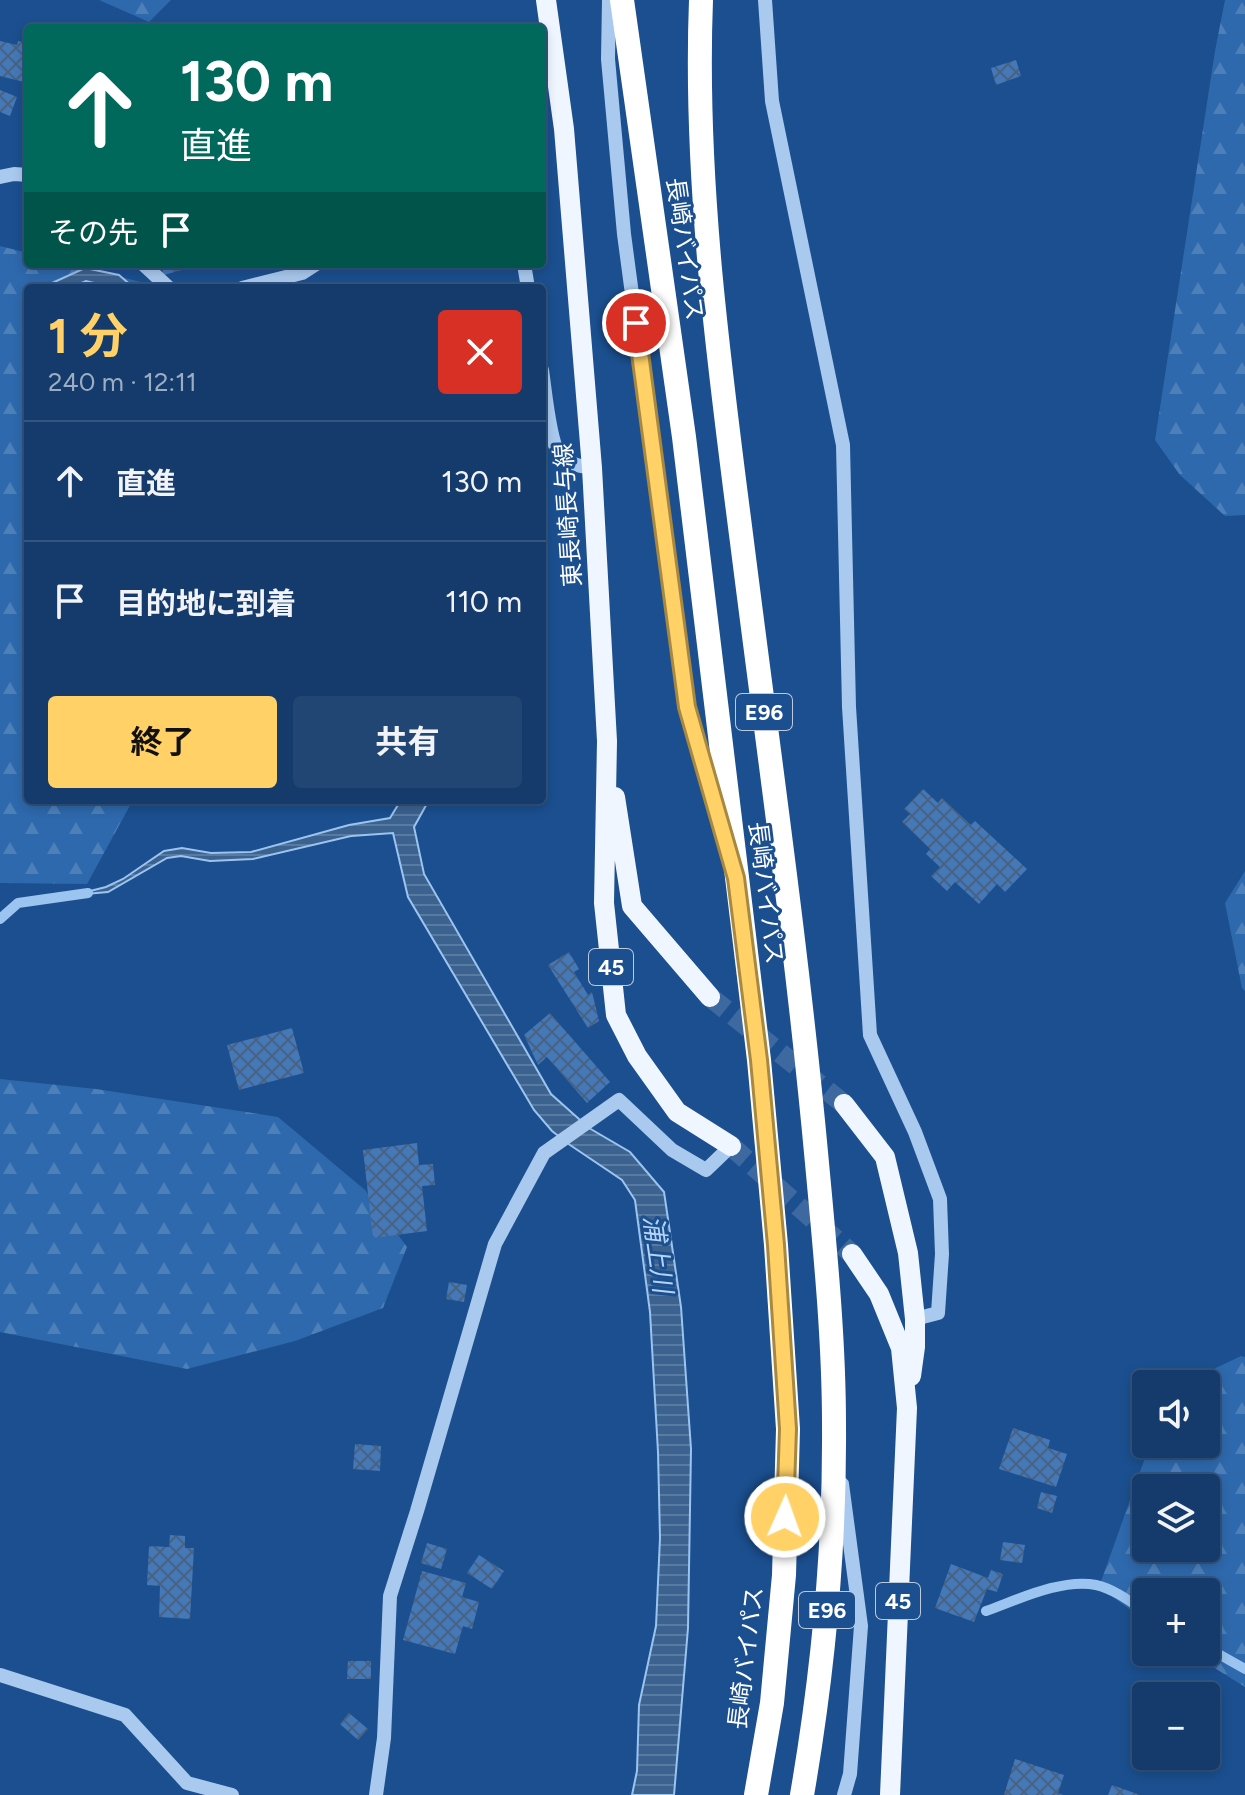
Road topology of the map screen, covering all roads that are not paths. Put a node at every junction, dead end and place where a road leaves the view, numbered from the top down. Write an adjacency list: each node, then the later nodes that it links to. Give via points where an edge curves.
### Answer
1 (546, 0): 13 (main road, 東長崎長与線 / 45, via 564,129)
2 (609, 0): 15 (street, via 608,59 624,234 687,707)
3 (622, 0): 15 (highway, 長崎バイパス / E96, via 684,437)
4 (701, 0): 22 (highway, 長崎バイパス / E96, via 698,74 708,240 807,1056)
5 (765, 0): 20 (street, via 772,101 843,445 849,707 870,1035 940,1199 938,1313)
6 (24, 175): 7 (street)
7 (0, 177)
8 (147, 268): 10 (street)
9 (310, 268): 11 (street)
10 (165, 284)
11 (258, 284)
12 (546, 394): 13 (street, via 559,454 576,466)
13 (592, 468): 14 (main road, 東長崎長与線 / 45)
14 (607, 741): 16 (main road, 東長崎長与線 / 45, via 632,906); 18 (main road, 東長崎長与線 / 45, via 604,903 616,1015 637,1056 677,1112)
15 (736, 878): 26 (highway, 長崎バイパス / E96, via 759,1060 788,1429 784,1575 772,1703)
16 (710, 997)
17 (844, 1104): 20 (main road, 45, via 885,1157 908,1253)
18 (731, 1146): 25 (street, via 706,1170 672,1150 619,1100 544,1153 495,1244 390,1596)
19 (852, 1254): 21 (main road, 45, via 879,1294 901,1348)
20 (915, 1319): 21 (main road, 45)
21 (907, 1408): 29 (main road, 45)
22 (834, 1424): 27 (highway, 長崎バイパス / E96, via 830,1580); 28 (street, via 861,1626)
23 (0, 1675): 24 (street, via 125,1715 187,1783)
24 (232, 1795)
25 (376, 1795)
26 (756, 1795)
27 (802, 1795)
28 (844, 1795)
29 (890, 1795)

